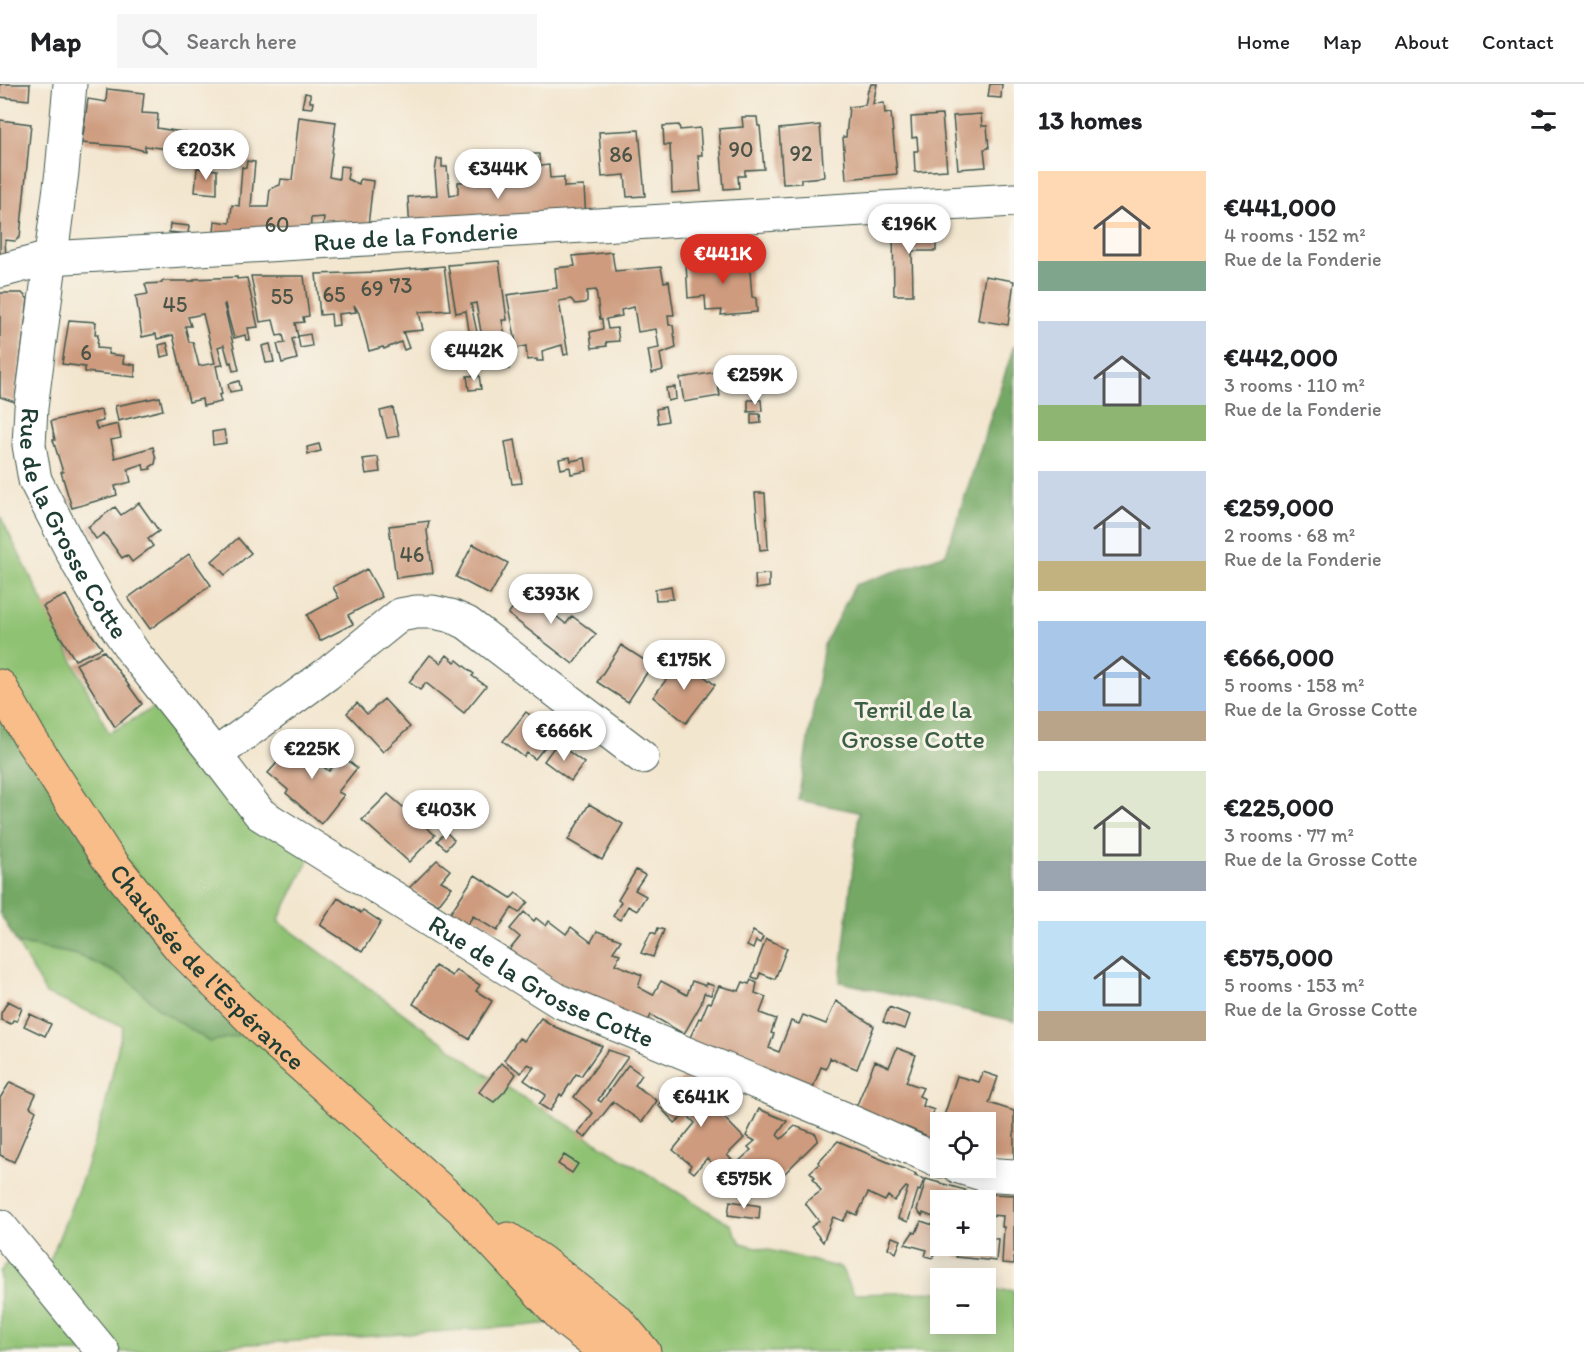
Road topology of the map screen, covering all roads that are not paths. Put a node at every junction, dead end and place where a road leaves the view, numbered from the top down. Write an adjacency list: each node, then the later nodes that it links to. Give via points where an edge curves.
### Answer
1 (70, 84): 3 (street, Rue de la Grosse Cotte)
2 (1014, 200): 3 (street, Rue de la Fonderie)
3 (50, 258): 4 (street, Rue de la Fonderie); 6 (street, Rue de la Grosse Cotte, via 31,408 29,445 35,480 105,610)
4 (0, 271)
5 (0, 686): 11 (main road, Chaussée de l'Espérance, via 107,857 182,949 262,1030)
6 (215, 755): 7 (street, via 400,615 433,612 467,623); 8 (street, Rue de la Grosse Cotte, via 260,814 559,1001)
7 (642, 757)
8 (930, 1157)
9 (996, 1175): 10 (street)
10 (1014, 1176)
11 (462, 1209): 14 (main road, via 566,1321); 15 (main road, via 559,1275 618,1322)
12 (0, 1226): 13 (street)
13 (103, 1352)
14 (606, 1352)
15 (644, 1352)

